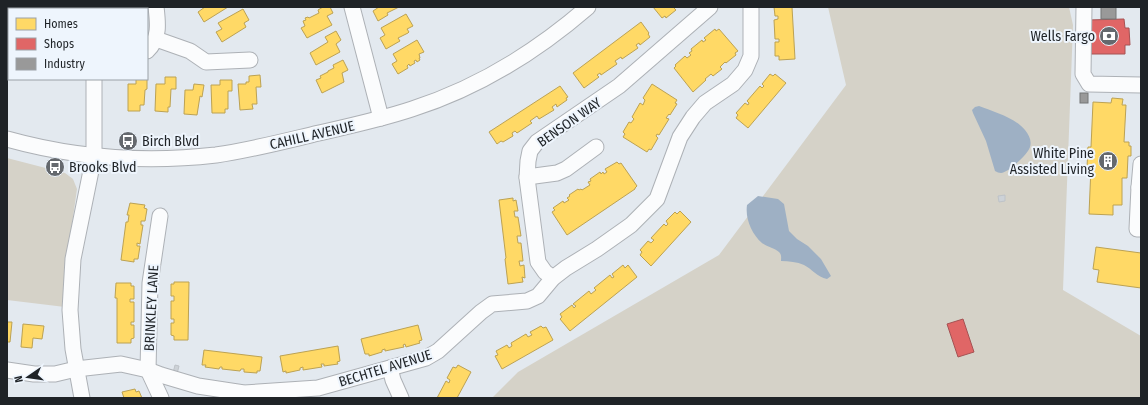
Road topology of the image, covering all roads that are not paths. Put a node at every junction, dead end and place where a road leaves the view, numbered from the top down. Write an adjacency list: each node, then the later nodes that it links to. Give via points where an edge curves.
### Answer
1 (156, 7): 7 (street, via 158,30)
2 (352, 7): 11 (street)
3 (588, 7): 11 (street, CAHILL AVENUE, via 534,49 483,80 429,104)
4 (710, 7): 16 (street, BENSON WAY, via 620,86 537,142 530,151)
5 (751, 7): 20 (street, BECHTEL AVENUE, via 751,56 745,70 734,84 705,103 692,117 680,137 657,199 631,225)
6 (1084, 7): 10 (street, via 1083,74 1089,84)
7 (151, 45): 8 (street, via 190,51 206,62)
8 (250, 60)
9 (94, 80): 14 (street)
10 (1141, 85)
11 (381, 118): 14 (street, CAHILL AVENUE, via 215,155 159,158)
12 (7, 140): 14 (street, CAHILL AVENUE)
13 (596, 147): 16 (street, via 557,173)
14 (94, 156): 22 (street, via 73,259 70,310)
15 (1141, 164): 17 (street)
16 (527, 177): 20 (street, BENSON WAY, via 538,262)
17 (1140, 187): 19 (street, via 1138,229)
18 (160, 216): 24 (street, BRINKLEY LANE, via 151,276)
19 (1141, 229)
20 (553, 278): 21 (street, BECHTEL AVENUE, via 538,296 527,301 492,304 438,351 426,358)
21 (390, 368): 25 (street, BECHTEL AVENUE); 29 (street)
22 (76, 369): 23 (street, BECHTEL AVENUE, via 45,374); 24 (street, BECHTEL AVENUE, via 121,364); 27 (street)
23 (7, 370)
24 (148, 370): 26 (street, BECHTEL AVENUE, via 198,386); 28 (street, BRINKLEY LANE)
25 (319, 393): 26 (street, BECHTEL AVENUE)
26 (244, 395)
27 (82, 398)
28 (161, 398)
29 (401, 398)

